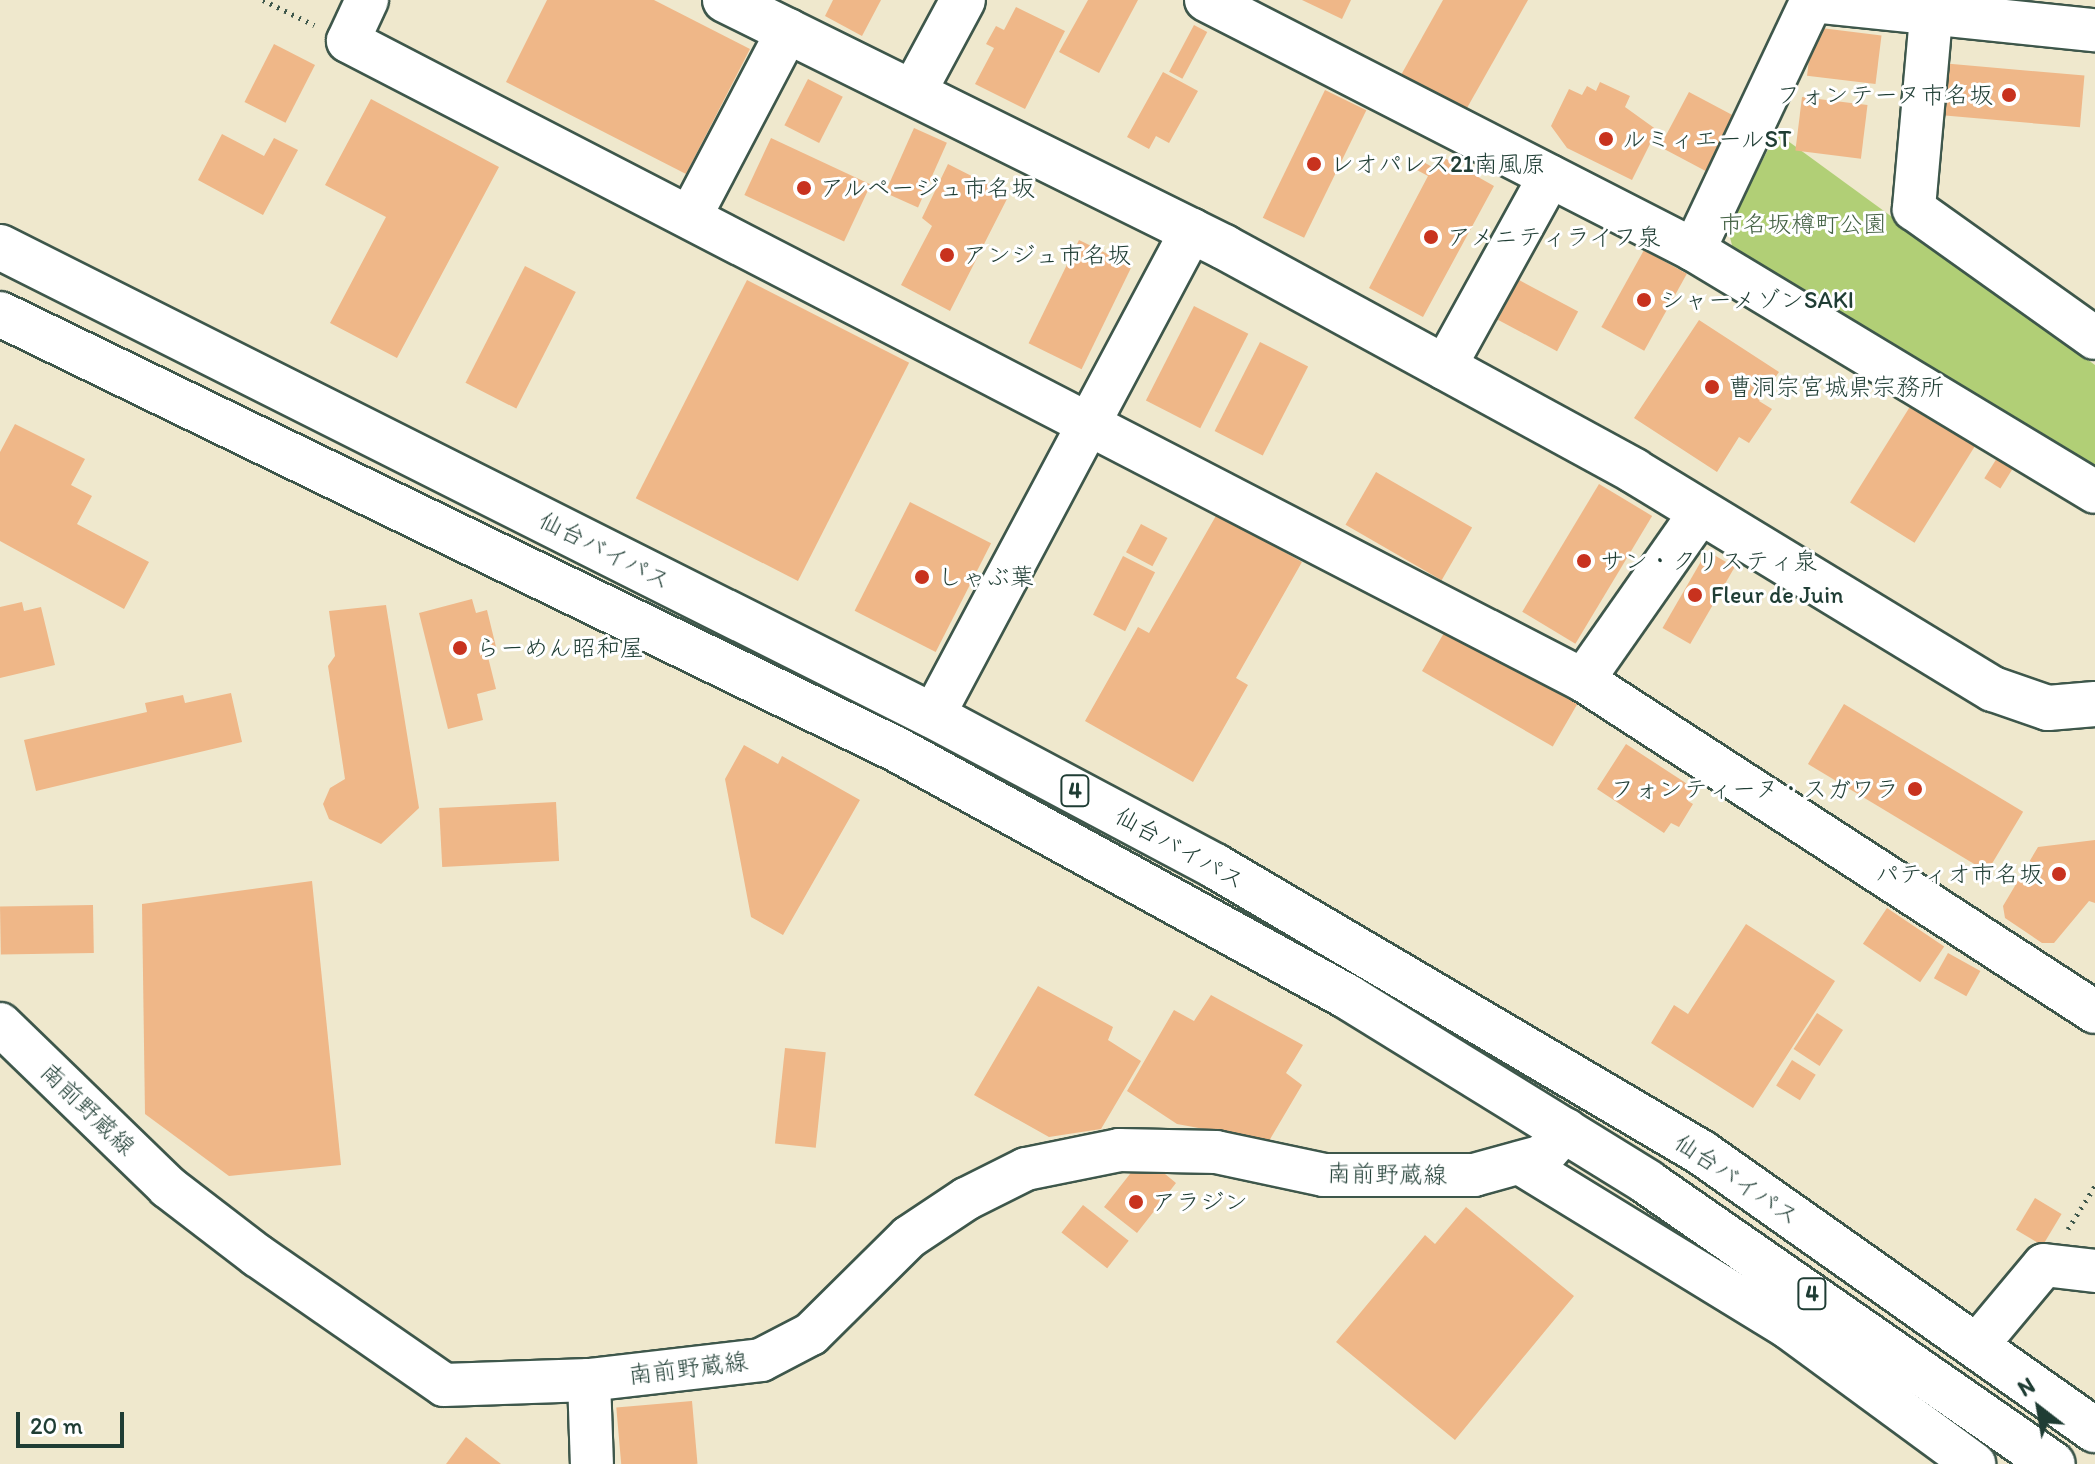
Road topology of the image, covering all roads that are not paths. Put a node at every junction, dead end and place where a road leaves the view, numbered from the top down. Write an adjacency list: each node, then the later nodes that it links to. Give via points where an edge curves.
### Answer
1 (367, 0): 11 (street, via 348,41)
2 (725, 0): 7 (main road)
3 (963, 0): 9 (main road)
4 (1206, 0): 10 (street)
5 (1812, 1): 6 (street); 14 (street)
6 (1931, 17): 8 (street); 16 (street, via 1914,209)
7 (788, 30): 9 (main road); 11 (street)
8 (2095, 30)
9 (914, 91): 12 (main road)
10 (1550, 176): 14 (street); 17 (street)
11 (691, 215): 18 (street)
12 (1192, 230): 17 (main road); 18 (street)
13 (0, 247): 23 (main road, 仙台バイパス / 4)
14 (1694, 250): 19 (street)
15 (0, 314): 26 (main road, 仙台バイパス / 4, via 896,749 1348,997)
16 (2095, 338)
17 (1444, 368): 20 (main road)
18 (1090, 421): 21 (street); 23 (street)
19 (2095, 492)
20 (1700, 513): 21 (street); 22 (main road, via 1993,689 2048,708)
21 (1583, 680): 24 (street)
22 (2095, 704)
23 (933, 716): 29 (main road, 仙台バイパス / 4, via 1215,866 1617,1101 1702,1153)
24 (2095, 1012)
25 (0, 1024): 30 (street, 南前野蔵線, via 168,1187 444,1385)
26 (1566, 1130): 27 (street, 南前野蔵線, via 1543,1156); 34 (main road, 仙台バイパス / 4)
27 (1520, 1163): 30 (street, 南前野蔵線, via 1474,1175 1324,1175 1216,1152 1119,1150 1026,1169 966,1199 909,1237 811,1334 761,1360); 33 (street, via 1789,1328)
28 (2095, 1271): 29 (street, via 2044,1265)
29 (1977, 1345): 31 (main road, 仙台バイパス / 4)
30 (589, 1380): 32 (street)
31 (2095, 1430)
32 (592, 1464)
33 (1974, 1464)
34 (2053, 1464)

